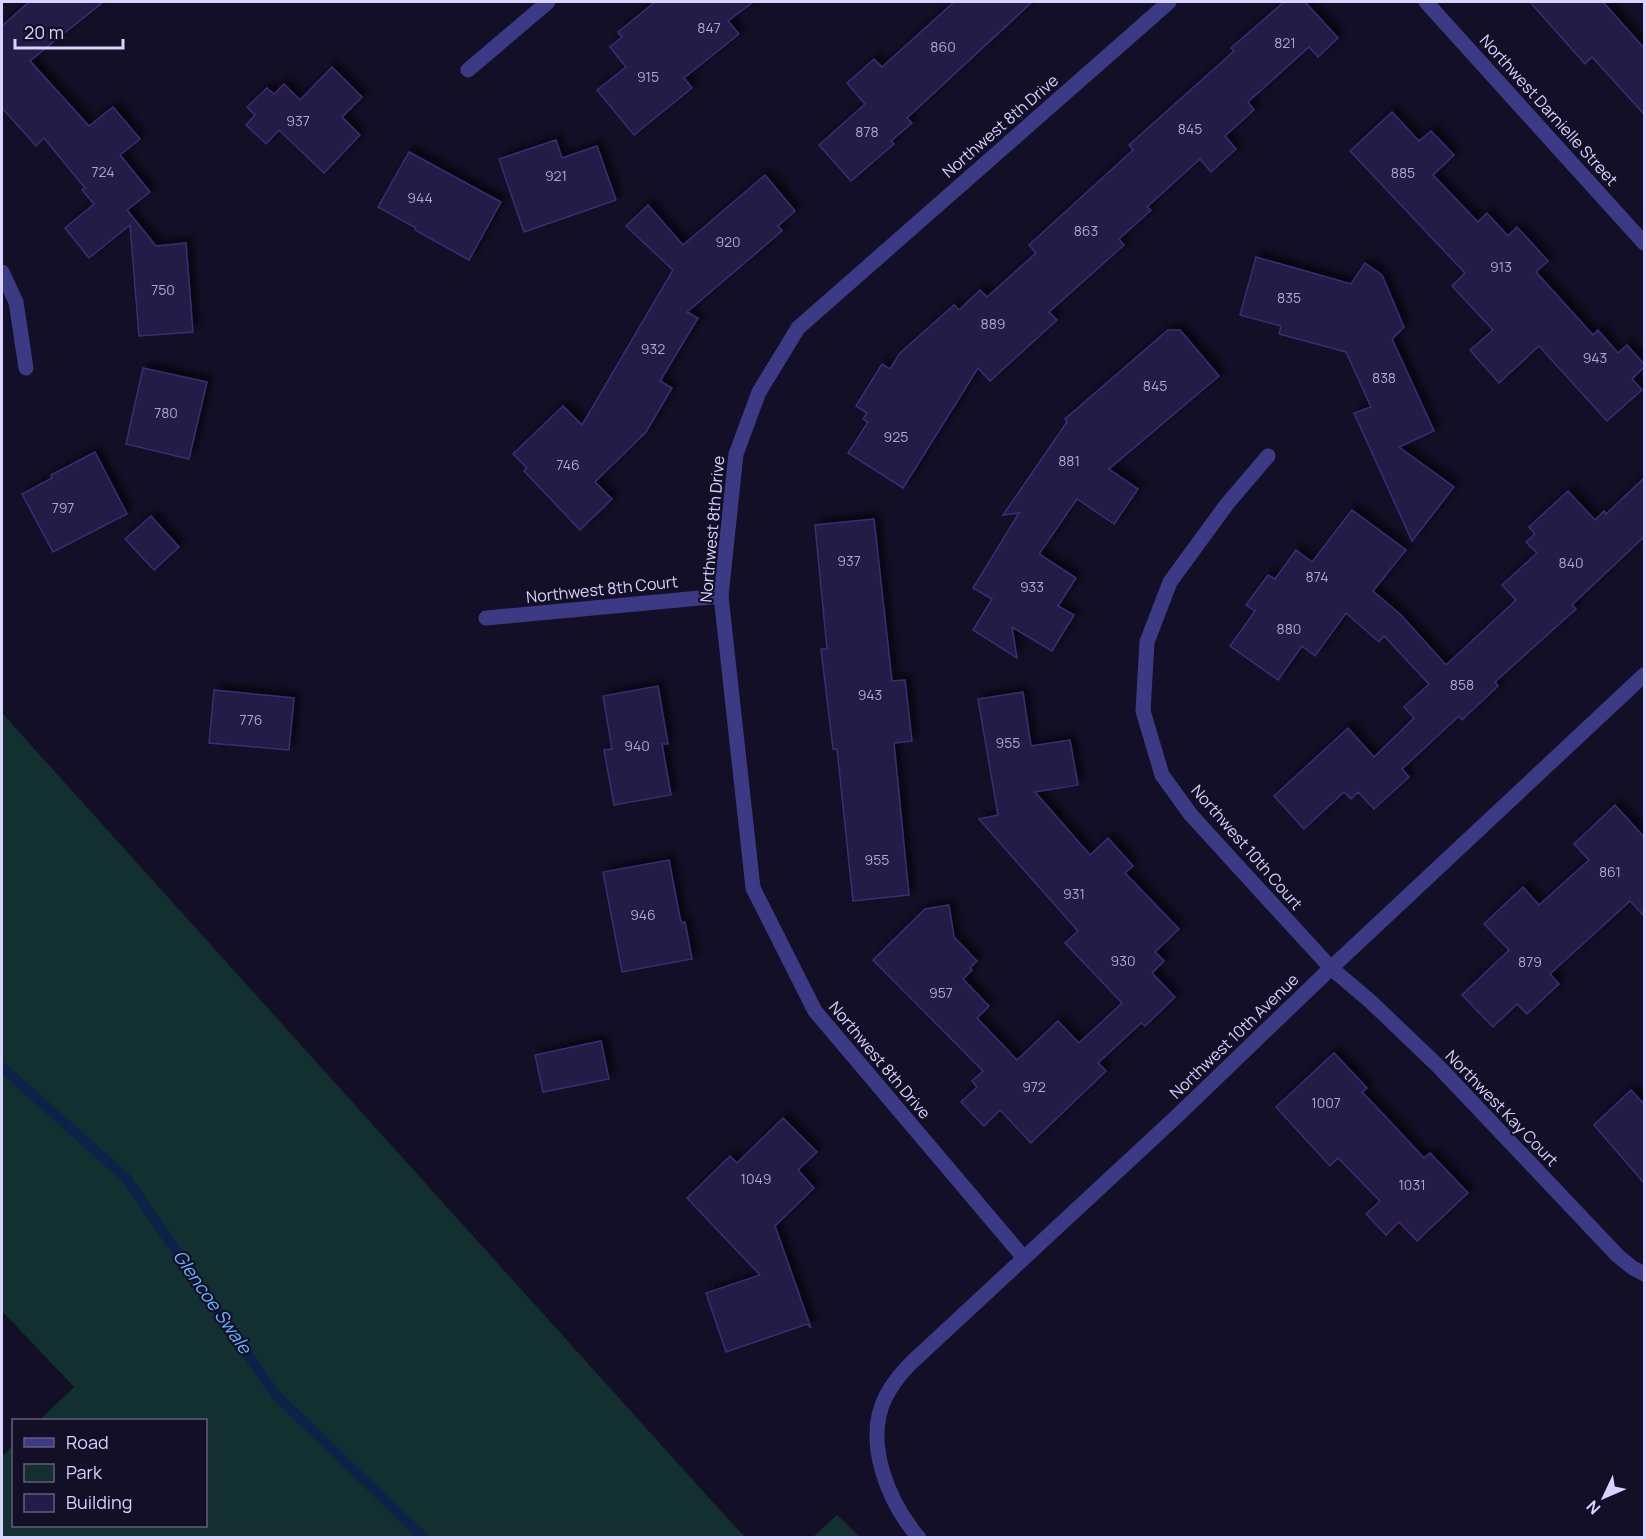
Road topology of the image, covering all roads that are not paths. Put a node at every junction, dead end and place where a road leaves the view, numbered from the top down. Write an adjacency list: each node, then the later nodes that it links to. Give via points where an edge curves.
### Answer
1 (548, 2): 4 (street)
2 (1169, 2): 9 (street, Northwest 8th Drive, via 798,328 759,392 736,454)
3 (1426, 2): 5 (street, Northwest Darnielle Street)
4 (468, 70)
5 (1644, 243)
6 (2, 272): 7 (street, via 16,302)
7 (26, 368)
8 (1268, 456): 12 (street, Northwest 10th Court, via 1170,582 1148,642 1143,711 1162,775 1191,815)
9 (721, 596): 10 (street, Northwest 8th Court); 13 (street, Northwest 8th Drive, via 753,888 815,1011)
10 (486, 618)
11 (1644, 675): 12 (street, Northwest 10th Avenue)
12 (1331, 968): 13 (street, Northwest 10th Avenue); 14 (street, Northwest Kay Court, via 1438,1066 1618,1256)
13 (1024, 1258): 15 (street, Northwest 10th Avenue, via 911,1363 885,1398 877,1440 879,1462 898,1509)
14 (1644, 1274)
15 (919, 1538)

